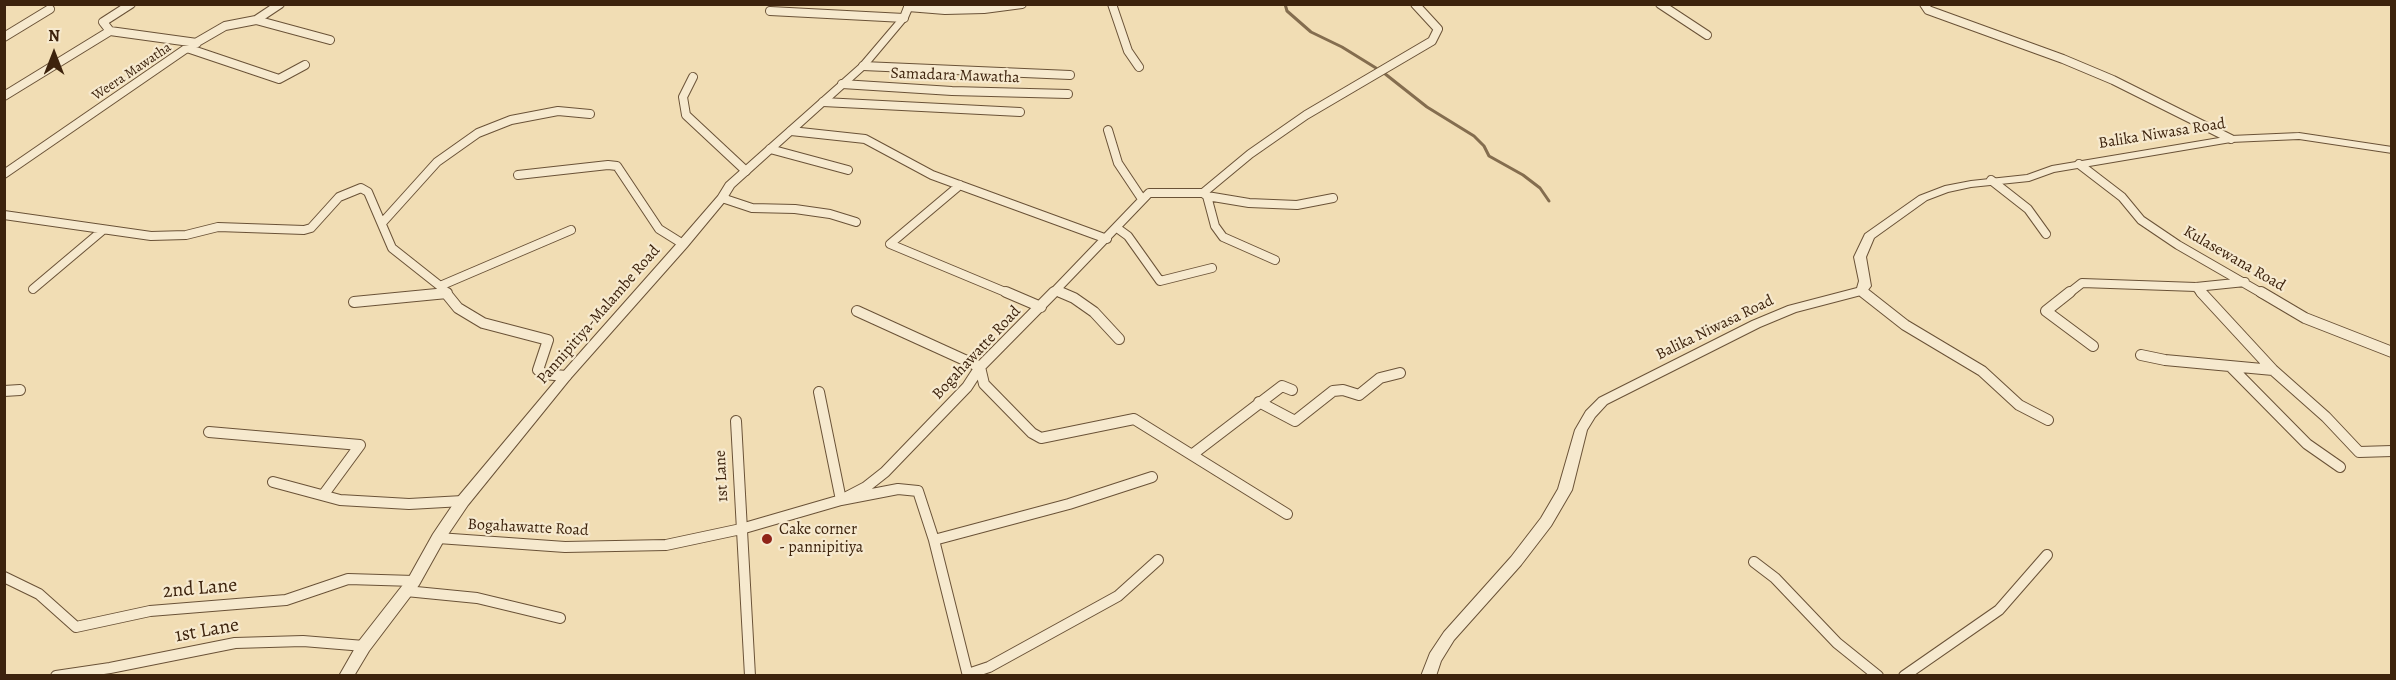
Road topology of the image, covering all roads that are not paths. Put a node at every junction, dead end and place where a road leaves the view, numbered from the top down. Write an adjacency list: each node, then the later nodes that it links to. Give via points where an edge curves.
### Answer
1 (131, 4): 12 (street, via 103,22)
2 (280, 4): 11 (street, Weera Mawatha)
3 (1022, 4): 9 (street, via 965,10)
4 (1112, 4): 20 (street, via 1128,51)
5 (1415, 4): 41 (street, via 1437,28 1432,41 1306,115 1250,154)
6 (1660, 4): 13 (street)
7 (1924, 4): 31 (street, via 1928,10 2113,80)
8 (50, 9): 14 (street)
9 (907, 10): 10 (street); 19 (street, Pannipitiya-Malambe Road)
10 (770, 11)
11 (256, 20): 15 (street); 16 (street, Weera Mawatha, via 225,26)
12 (110, 31): 16 (street); 25 (street)
13 (1707, 35)
14 (4, 38)
15 (330, 40)
16 (197, 43): 17 (street, Weera Mawatha)
17 (187, 48): 18 (street, via 279,79); 37 (street, Weera Mawatha)
18 (305, 65)
19 (863, 66): 21 (street); 23 (street, Pannipitiya-Malambe Road)
20 (1139, 67)
21 (1070, 75)
22 (693, 77): 36 (street, via 683,97 686,116)
23 (842, 84): 24 (street, Samadara Mawatha); 26 (street, Pannipitiya-Malambe Road)
24 (1068, 94)
25 (4, 96)
26 (822, 102): 27 (street); 30 (street, Pannipitiya-Malambe Road)
27 (1020, 112)
28 (590, 114): 47 (street, via 558,111 511,120 478,133 437,162)
29 (1108, 130): 44 (street, via 1118,163)
30 (791, 131): 32 (street, Pannipitiya-Malambe Road); 40 (street, via 866,139 932,175)
31 (2231, 139): 33 (street, Balika Niwasa Road, via 2299,136); 34 (street, Balika Niwasa Road)
32 (770, 149): 35 (street); 36 (street, Pannipitiya-Malambe Road)
33 (2391, 150)
34 (2079, 164): 39 (street, Balika Niwasa Road, via 2028,178); 56 (street, Kulasewana Road, via 2122,197 2141,220)
35 (848, 170)
36 (746, 171): 42 (street, Pannipitiya-Malambe Road)
37 (4, 174)
38 (518, 176): 53 (street, via 617,166 659,229)
39 (1991, 180): 51 (street, via 2028,209); 61 (street, Balika Niwasa Road, via 1945,189 1923,198 1869,236 1860,257 1865,281)
40 (960, 185): 52 (street); 63 (street, via 890,243)
41 (1205, 195): 43 (street, via 1249,203 1297,205); 44 (street, via 1149,193); 54 (street, via 1215,226 1223,237)
42 (722, 198): 46 (street, via 752,208 795,209); 53 (street, Pannipitiya-Malambe Road)
43 (1333, 198)
44 (1142, 199): 48 (street, Bogahawatte Road)
45 (4, 215): 50 (street)
46 (856, 222)
47 (382, 223): 50 (street, via 368,192 361,188 339,197 311,228 304,230 218,227 186,235 151,236); 59 (street, via 392,248)
48 (1117, 228): 52 (street, Bogahawatte Road); 55 (street, via 1128,236 1160,281)
49 (571, 230): 59 (street)
50 (103, 231): 58 (street)
51 (2046, 234)
52 (1107, 238): 60 (street, Bogahawatte Road)
53 (683, 244): 73 (street, Pannipitiya-Malambe Road)
54 (1275, 260)
55 (1212, 268)
56 (2245, 282): 57 (street); 67 (street, Kulasewana Road, via 2306,318)
57 (2196, 286): 66 (street, via 2082,283 2046,311); 71 (street)
58 (33, 289)
59 (444, 290): 62 (street); 73 (street, via 458,308 483,323 548,340 538,370)
60 (1056, 291): 63 (street, Bogahawatte Road); 65 (street, via 1094,312)
61 (1861, 291): 79 (street, via 1982,372 2019,405); 106 (street, Balika Niwasa Road, via 1792,309 1756,324 1603,401 1581,430 1565,490 1546,522 1449,636)
62 (354, 302)
63 (1041, 307): 70 (street, Bogahawatte Road)
64 (857, 311): 70 (street)
65 (1119, 339)
66 (2093, 346)
67 (2391, 351)
68 (2141, 355): 69 (street)
69 (2230, 366): 71 (street); 84 (street, via 2307,444)
70 (980, 367): 83 (street, via 984,384 1041,438 1134,419); 88 (street, Bogahawatte Road, via 967,387 885,472)
71 (2273, 370): 82 (street, via 2359,452)
72 (1400, 373): 78 (street, via 1380,378 1359,395 1343,390 1333,392 1295,421)
73 (566, 376): 89 (street, Pannipitiya-Malambe Road)
74 (20, 390): 76 (street)
75 (1292, 390): 78 (street, via 1282,386)
76 (4, 391)
77 (819, 392): 88 (street)
78 (1259, 402): 83 (street)
79 (2048, 420)
80 (736, 422): 91 (street, 1st Lane)
81 (209, 432): 87 (street, via 360,445)
82 (2391, 451)
83 (1192, 454): 90 (street)
84 (2340, 467)
85 (1152, 477): 93 (street)
86 (273, 482): 87 (street)
87 (324, 494): 89 (street, via 340,500 409,504)
88 (841, 500): 91 (street, Bogahawatte Road); 93 (street, via 898,489 918,491)
89 (463, 501): 92 (street, Pannipitiya-Malambe Road)
90 (1287, 514)
91 (741, 529): 92 (street, Bogahawatte Road, via 666,545 565,547); 104 (street, 1st Lane)
92 (438, 538): 98 (street, Pannipitiya-Malambe Road)
93 (934, 540): 105 (street)
94 (2047, 555): 108 (street, via 2000,610)
95 (1158, 560): 105 (street, via 1118,596)
96 (1754, 562): 107 (street, via 1837,643)
97 (4, 577): 98 (street, 2nd Lane, via 39,594 76,627 150,611 286,600 348,579)
98 (414, 580): 99 (street, Pannipitiya-Malambe Road)
99 (406, 591): 100 (street, via 477,598); 101 (street, Pannipitiya-Malambe Road)
100 (560, 618)
101 (364, 646): 102 (street, 1st Lane, via 303,640 235,643); 103 (street, Pannipitiya-Malambe Road)
102 (56, 675)
103 (346, 675)
104 (750, 675)
105 (968, 675)
106 (1428, 675)
107 (1878, 675)
108 (1904, 675)

